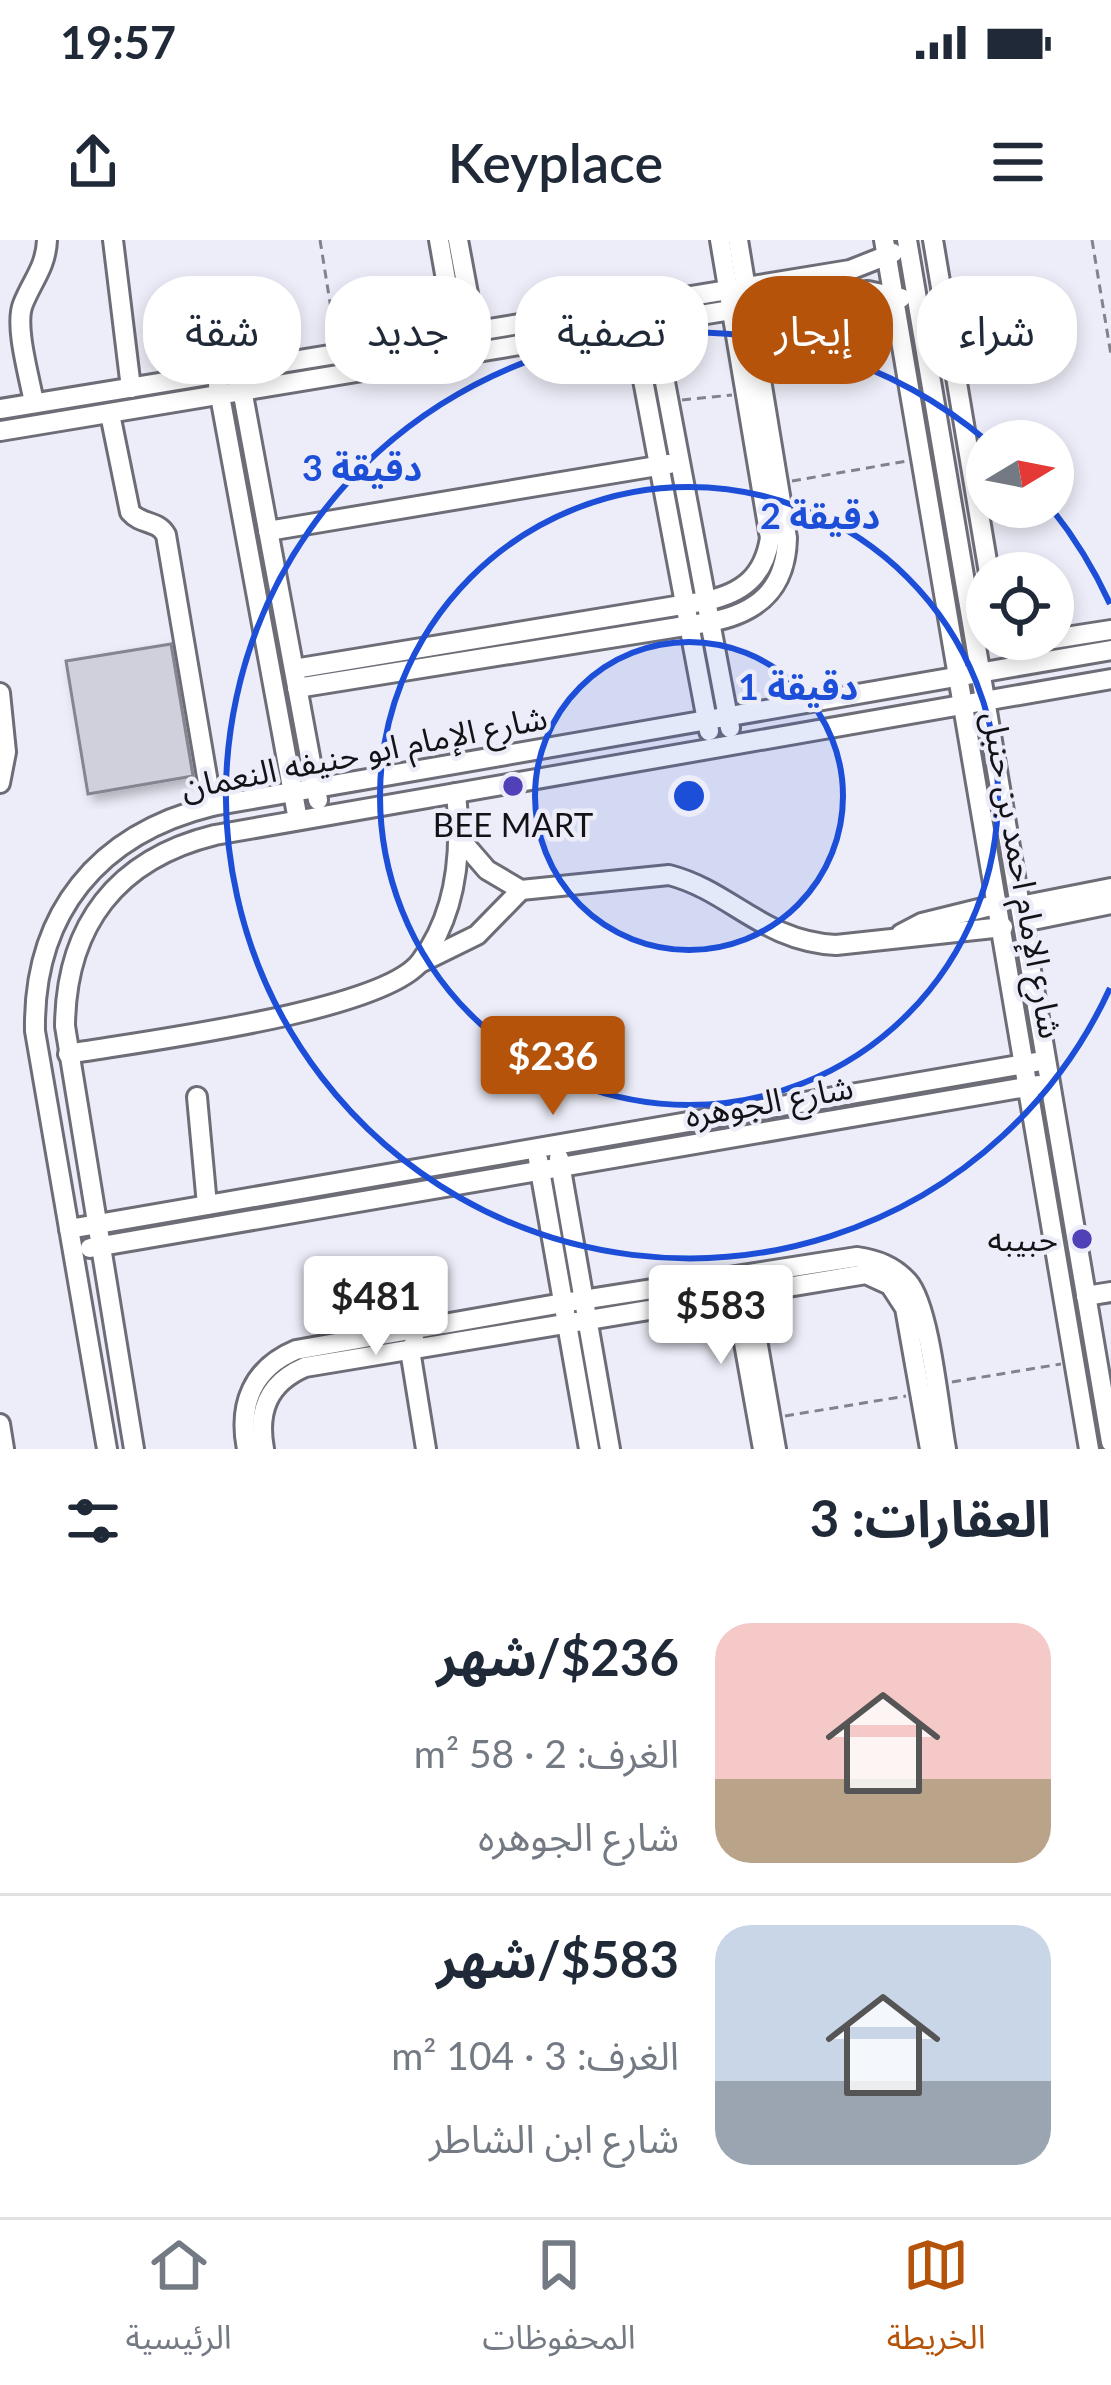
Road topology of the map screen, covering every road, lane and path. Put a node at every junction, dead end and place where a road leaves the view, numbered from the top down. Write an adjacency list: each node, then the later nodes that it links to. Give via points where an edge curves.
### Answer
1 (47, 240): 34 (street, via 20,319)
2 (112, 240): 29 (street)
3 (320, 240): 12 (path)
4 (439, 240): 13 (street)
5 (458, 240): 14 (street)
6 (720, 240): 15 (street)
7 (738, 240): 16 (street)
8 (933, 240): 43 (street)
9 (1092, 240): 20 (path)
10 (886, 248): 11 (street); 17 (street, via 860,268)
11 (909, 248): 18 (street, شارع الإمام احمد بن حنبل)
12 (326, 276)
13 (449, 276)
14 (461, 276)
15 (732, 276)
16 (736, 276)
17 (808, 276)
18 (915, 292): 19 (street); 51 (street, شارع الإمام احمد بن حنبل)
19 (893, 295): 38 (street, شارع الإمام احمد بن حنبل)
20 (1111, 355)
21 (325, 378): 30 (street)
22 (156, 384): 29 (street)
23 (218, 384): 32 (street)
24 (241, 384): 30 (street)
25 (644, 384): 40 (street)
26 (665, 384): 33 (street)
27 (745, 384): 31 (street)
28 (757, 384): 41 (street)
29 (131, 388): 34 (street)
30 (242, 392): 32 (street); 42 (street)
31 (746, 393): 33 (path); 44 (street, via 767,558 742,589)
32 (220, 396): 36 (street); 64 (street)
33 (668, 400): 39 (street)
34 (34, 403): 35 (street)
35 (0, 409)
36 (110, 414): 37 (street); 66 (street, via 130,512 166,535)
37 (0, 431)
38 (920, 458): 41 (path); 52 (street, شارع الإمام احمد بن حنبل)
39 (680, 462): 40 (street); 44 (street)
40 (659, 466): 42 (street); 45 (street)
41 (779, 484): 46 (street, via 787,555 775,587 751,611)
42 (268, 531): 53 (street)
43 (985, 552)
44 (706, 601): 45 (street); 46 (street)
45 (685, 605): 47 (street); 53 (street)
46 (710, 622): 47 (street); 58 (street)
47 (689, 626): 53 (street); 59 (street)
48 (1111, 631): 49 (street)
49 (1074, 636)
50 (1111, 650): 51 (street, شارع الإمام ابو حنيفه النعمان)
51 (981, 673): 52 (street, شارع الإمام ابو حنيفه النعمان); 56 (street, شارع الإمام احمد بن حنبل)
52 (958, 677): 57 (street, شارع الإمام احمد بن حنبل); 58 (street, شارع الإمام ابو حنيفه النعمان)
53 (295, 678): 63 (street)
54 (1111, 679): 56 (street, شارع الإمام ابو حنيفه النعمان)
55 (0, 693): 62 (street)
56 (986, 700): 57 (street, شارع الإمام ابو حنيفه النعمان); 74 (street, شارع الإمام احمد بن حنبل)
57 (963, 704): 60 (street, شارع الإمام ابو حنيفه النعمان); 72 (street, شارع الإمام احمد بن حنبل)
58 (728, 717): 59 (street, شارع الإمام ابو حنيفه النعمان); 60 (street)
59 (707, 721): 61 (street); 63 (street, شارع الإمام ابو حنيفه النعمان)
60 (733, 744): 61 (street, شارع الإمام ابو حنيفه النعمان)
61 (712, 748): 65 (street, شارع الإمام ابو حنيفه النعمان)
62 (0, 783)
63 (315, 788): 64 (street, شارع الإمام ابو حنيفه النعمان); 67 (street)
64 (292, 792): 66 (street, شارع الإمام ابو حنيفه النعمان); 68 (street)
65 (456, 793): 67 (street, شارع الإمام ابو حنيفه النعمان); 69 (street)
66 (212, 806): 89 (street, شارع الإمام ابو حنيفه النعمان, via 158,824 109,854 71,896 46,947 35,1031)
67 (321, 816): 68 (street, شارع الإمام ابو حنيفه النعمان)
68 (298, 820): 77 (street, شارع الإمام ابو حنيفه النعمان, via 189,841 123,879 90,922 70,972)
69 (461, 840): 71 (street, via 487,870); 76 (street, via 452,893)
70 (1111, 888): 74 (street)
71 (521, 890): 75 (street, via 669,875 789,938 836,945); 76 (street, via 477,935)
72 (999, 904): 74 (street, شارع الإمام احمد بن حنبل); 75 (street)
73 (1111, 904): 74 (street)
74 (1016, 918): 75 (street); 78 (street, شارع الإمام احمد بن حنبل); 79 (street, شارع الإمام احمد بن حنبل)
75 (897, 936)
76 (420, 963): 77 (street, via 372,992 310,1009)
77 (68, 1054): 88 (street, شارع الإمام ابو حنيفه النعمان)
78 (1046, 1060): 79 (street, شارع الجوهره); 80 (street, شارع الإمام احمد بن حنبل)
79 (1026, 1063): 81 (street, شارع الإمام احمد بن حنبل); 83 (street, شارع الجوهره)
80 (1050, 1083): 81 (street, شارع الجوهره); 96 (street, شارع الإمام احمد بن حنبل)
81 (1030, 1087): 85 (street, شارع الجوهره); 101 (street, شارع الإمام احمد بن حنبل)
82 (196, 1096): 87 (street)
83 (557, 1144): 84 (street, شارع الجوهره); 85 (street)
84 (536, 1148): 86 (street); 87 (street, شارع الجوهره)
85 (561, 1166): 86 (street, شارع الجوهره); 94 (street)
86 (540, 1170): 90 (street, شارع الجوهره); 95 (street)
87 (207, 1205): 88 (street, شارع الجوهره)
88 (98, 1224): 89 (street, شارع الجوهره); 90 (street, شارع الإمام ابو حنيفه النعمان)
89 (70, 1229): 91 (street, شارع الإمام ابو حنيفه النعمان)
90 (101, 1246): 91 (street, شارع الجوهره); 110 (street, شارع الإمام ابو حنيفه النعمان)
91 (73, 1250): 109 (street, شارع الإمام ابو حنيفه النعمان)
92 (740, 1285): 94 (street); 98 (street); 103 (street, via 879,1278 905,1308); 105 (street)
93 (1111, 1292): 96 (street)
94 (584, 1299): 95 (street); 98 (street)
95 (563, 1303): 98 (street); 99 (street)
96 (1088, 1306): 97 (street); 102 (street, شارع الإمام احمد بن حنبل)
97 (1111, 1312)
98 (578, 1322): 100 (street); 114 (street); 115 (street)
99 (405, 1331): 100 (street, via 415,1342); 111 (street, via 296,1350 266,1366 248,1395)
100 (410, 1350): 112 (street, via 290,1374 262,1412); 113 (street)
101 (1075, 1361): 103 (path); 104 (street, شارع الإمام احمد بن حنبل)
102 (1102, 1387): 104 (street); 107 (street, شارع الإمام احمد بن حنبل)
103 (930, 1390): 105 (path); 118 (street); 119 (street)
104 (1079, 1390): 120 (street, شارع الإمام احمد بن حنبل)
105 (767, 1423): 116 (street); 117 (street)
106 (0, 1424): 108 (street)
107 (1111, 1442)
108 (4, 1449)
109 (107, 1449)
110 (134, 1449)
111 (247, 1449)
112 (264, 1449)
113 (427, 1449)
114 (589, 1449)
115 (610, 1449)
116 (763, 1449)
117 (776, 1449)
118 (930, 1449)
119 (946, 1449)
120 (1090, 1449)

